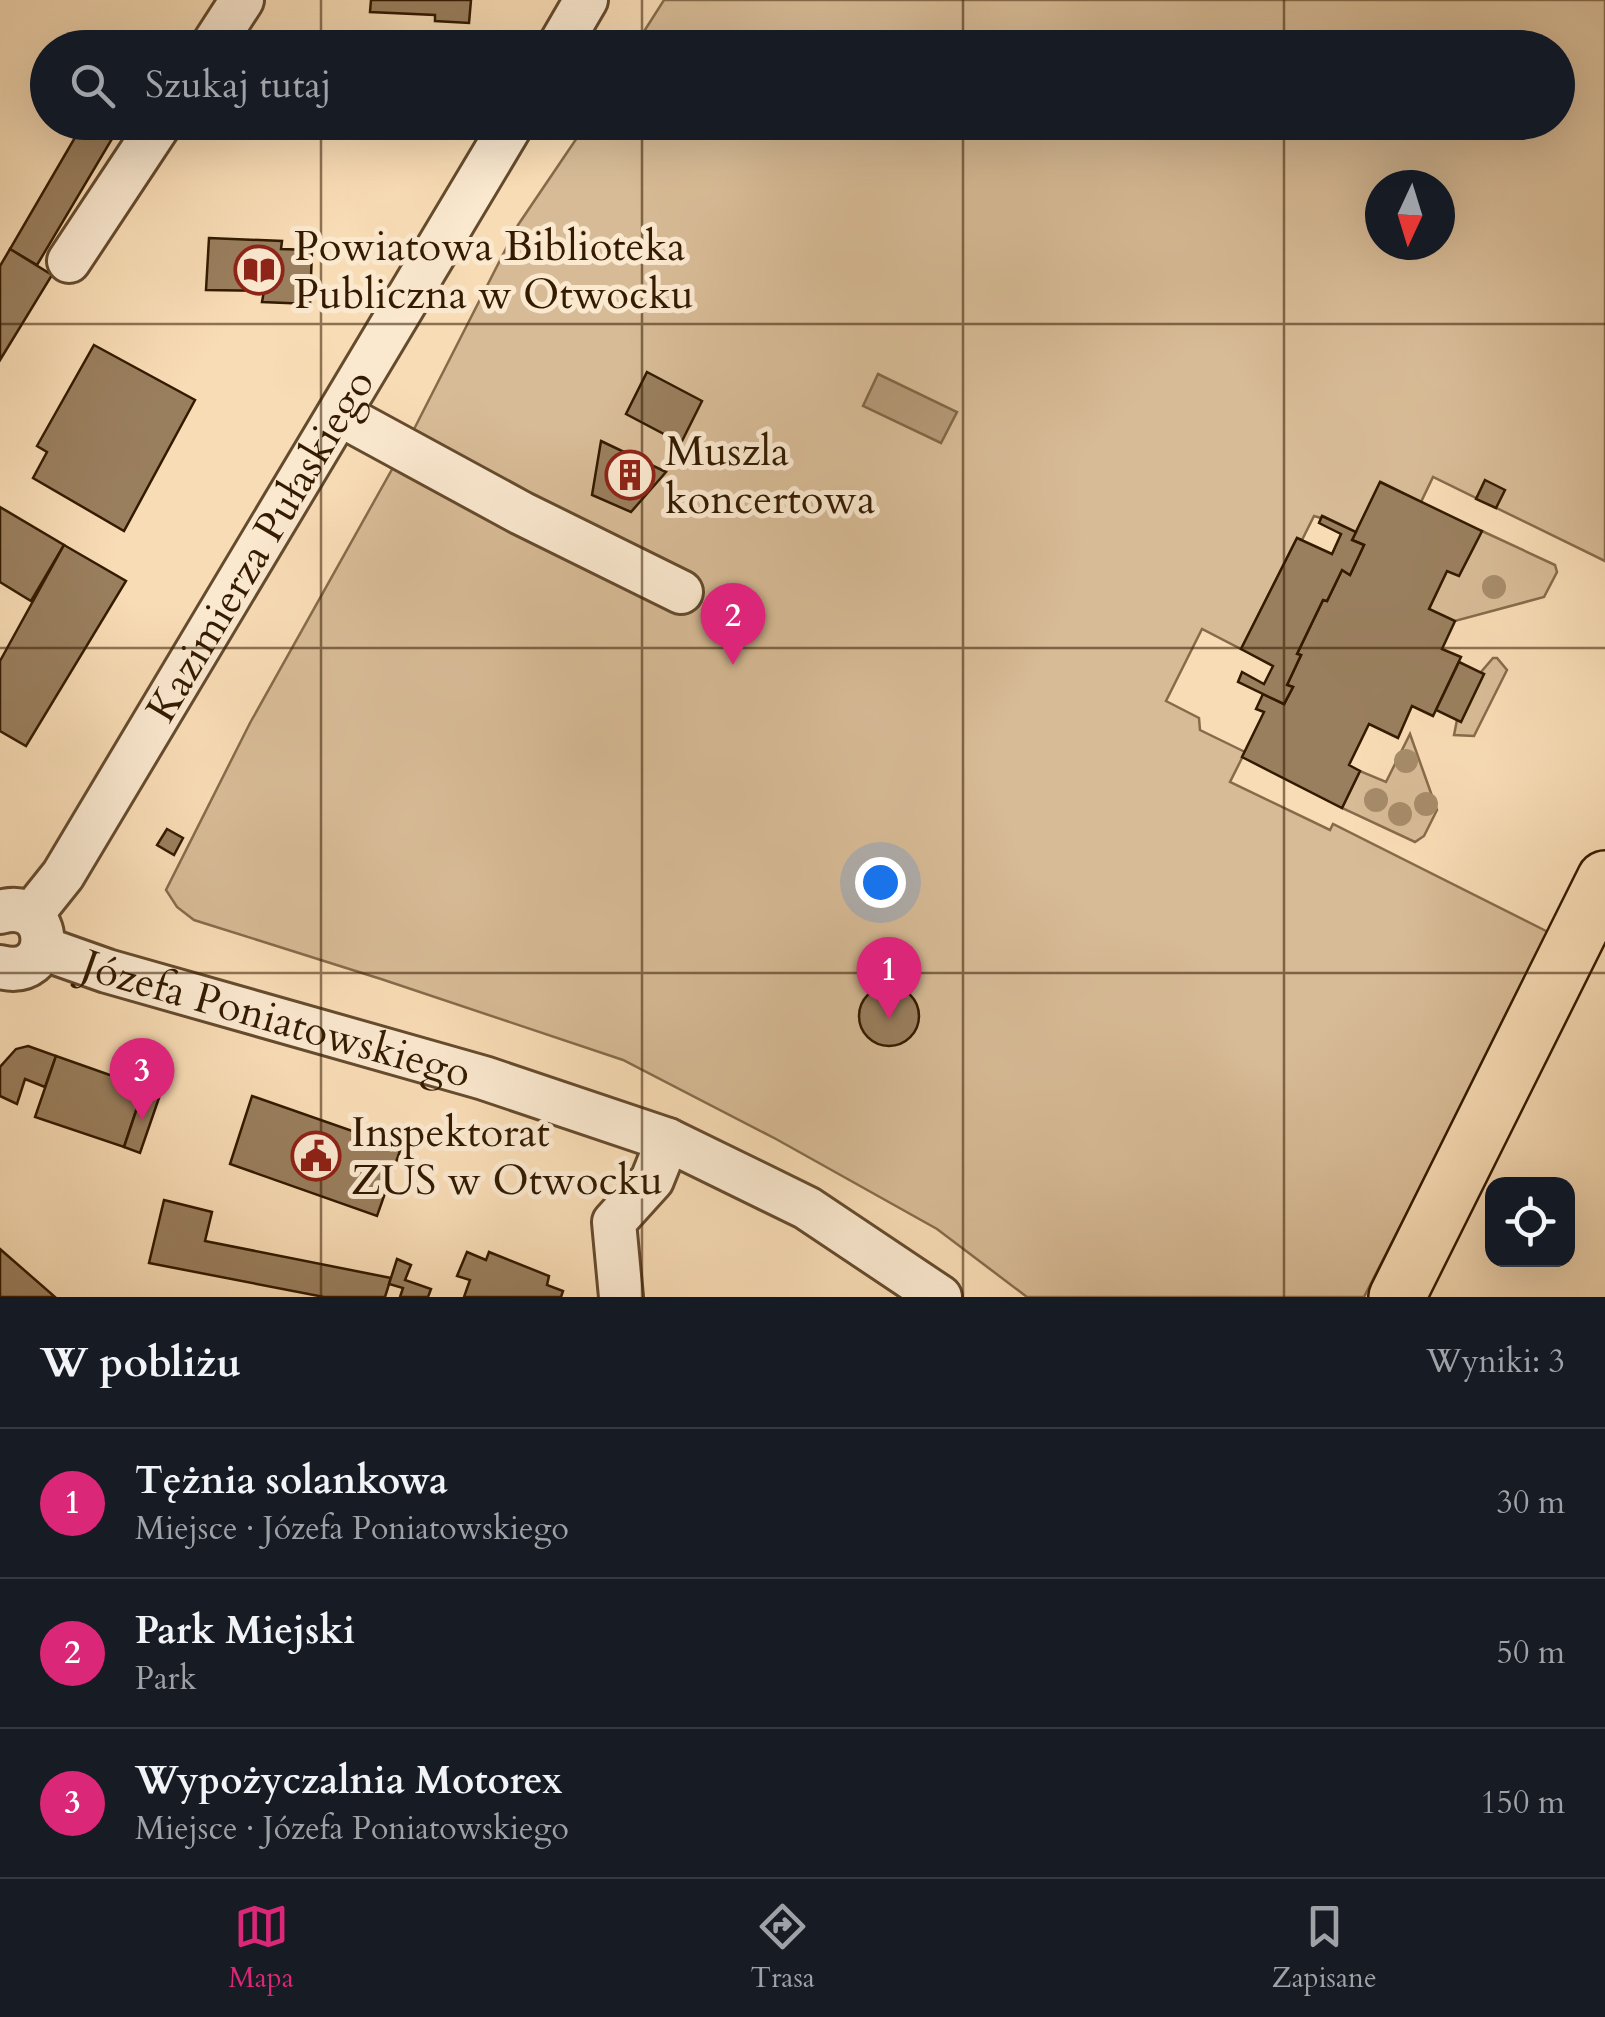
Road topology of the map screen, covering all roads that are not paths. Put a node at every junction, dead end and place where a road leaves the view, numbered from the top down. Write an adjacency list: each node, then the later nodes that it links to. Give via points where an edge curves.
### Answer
1 (242, 0): 3 (street)
2 (586, 0): 4 (street)
3 (223, 30)
4 (568, 30)
5 (149, 140): 7 (street)
6 (502, 140): 8 (street, Kazimierza Pułaskiego)
7 (69, 261)
8 (339, 414): 9 (street); 11 (street, Kazimierza Pułaskiego, via 63,874)
9 (681, 592)
10 (1590, 910): 16 (main road)
11 (24, 925): 12 (street, via 38,957 22,968); 13 (street, Józefa Poniatowskiego, via 106,972 484,1078)
12 (0, 967)
13 (668, 1140): 14 (street, via 652,1180 614,1222); 15 (street, Józefa Poniatowskiego, via 807,1208)
14 (622, 1297)
15 (940, 1297)
16 (1398, 1297)

